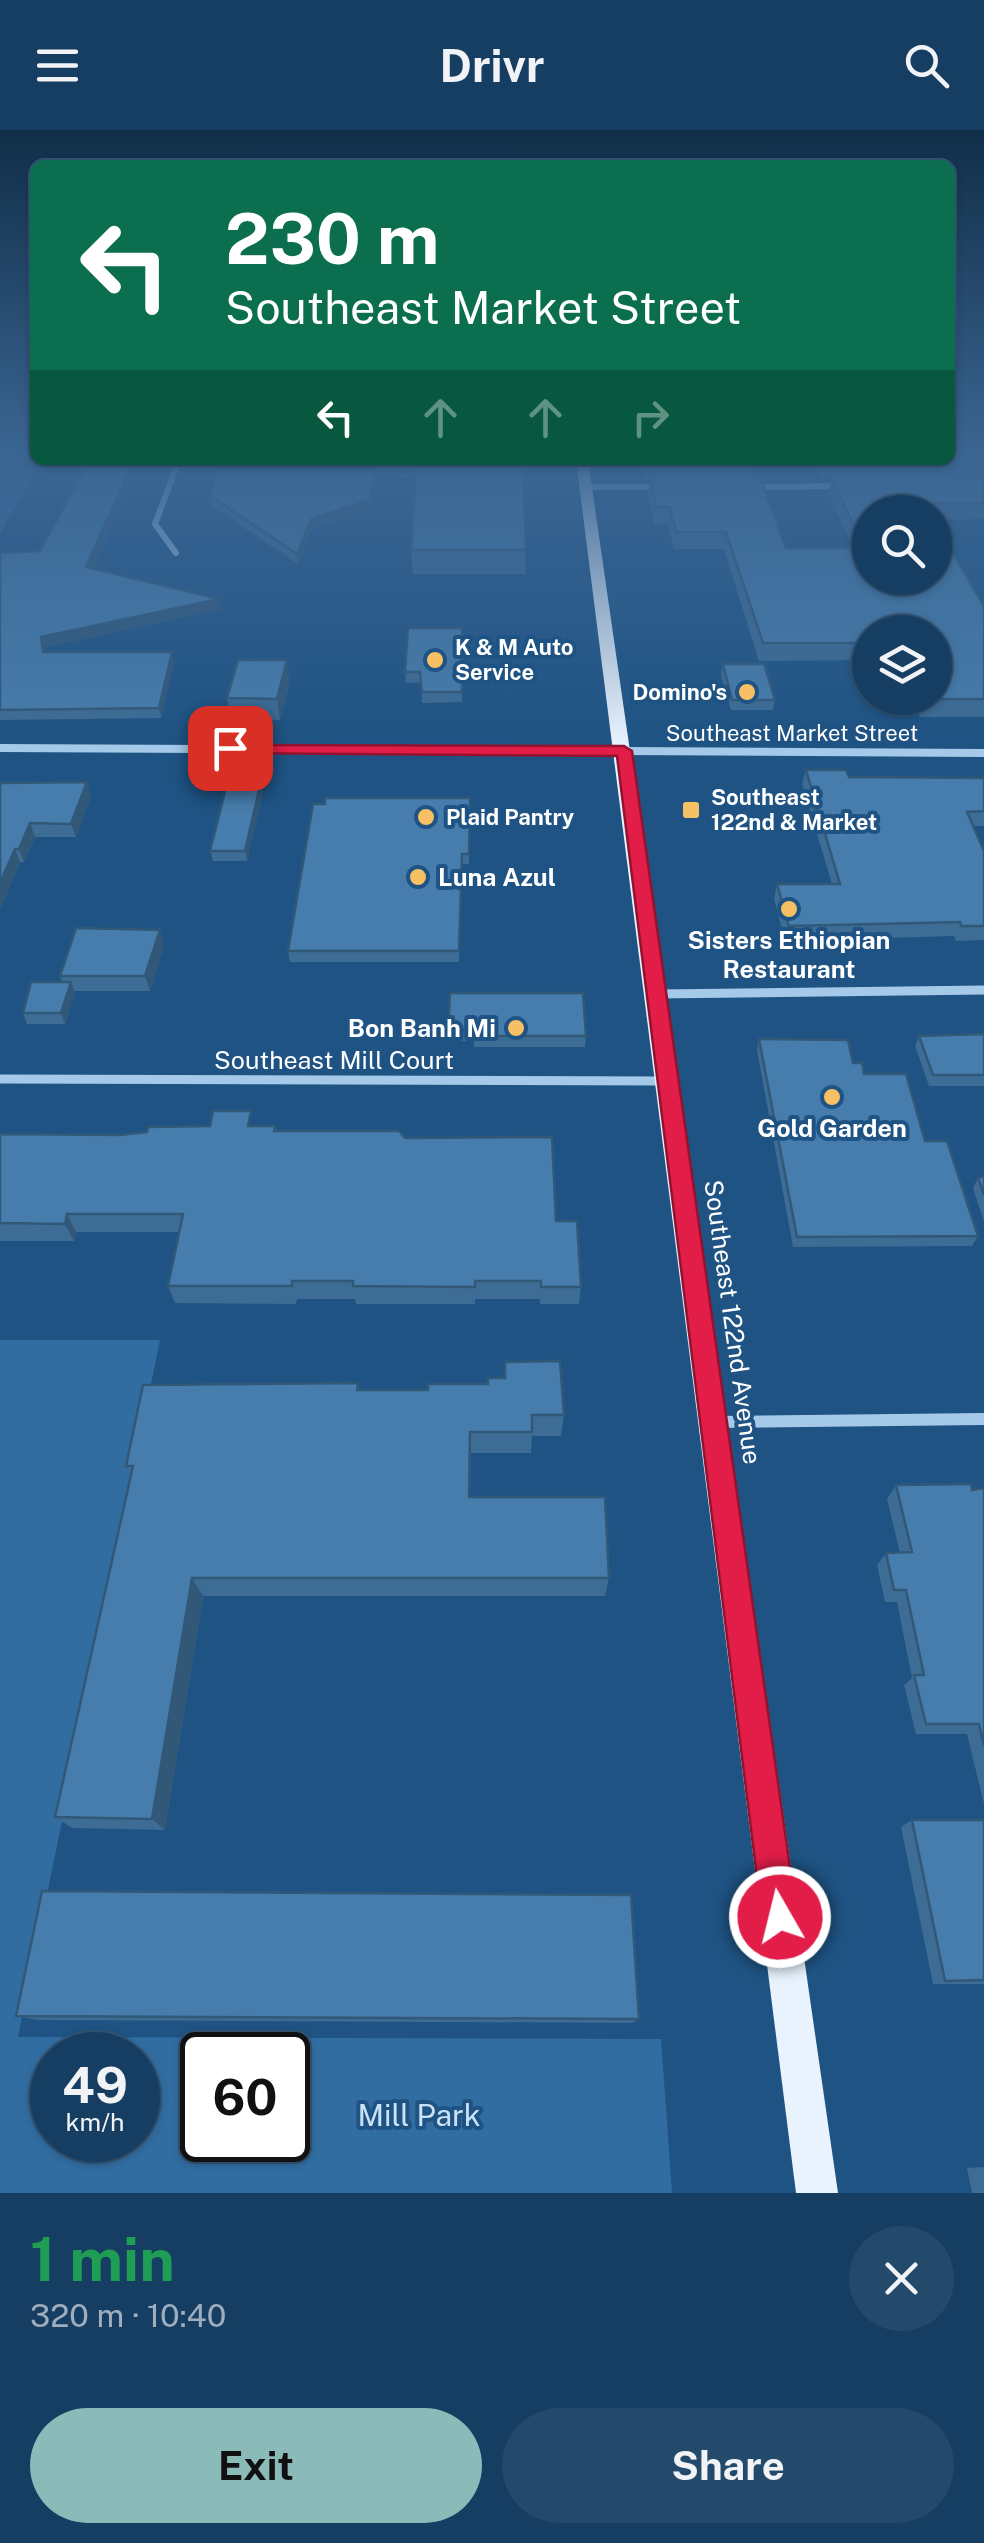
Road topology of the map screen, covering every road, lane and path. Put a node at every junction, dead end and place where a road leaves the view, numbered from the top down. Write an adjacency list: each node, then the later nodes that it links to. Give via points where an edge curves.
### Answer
1 (595, 552): 3 (main road, Southeast 122nd Avenue)
2 (0, 748): 3 (street, Southeast Market Street)
3 (624, 751): 4 (street, Southeast Market Street); 6 (main road, Southeast 122nd Avenue)
4 (984, 753)
5 (984, 990): 6 (street)
6 (656, 994): 8 (main road, Southeast 122nd Avenue)
7 (0, 1080): 8 (street, Southeast Mill Court)
8 (668, 1081): 10 (main road, Southeast 122nd Avenue)
9 (984, 1419): 10 (street)
10 (714, 1422): 11 (main road, Southeast 122nd Avenue)
11 (817, 2193)

